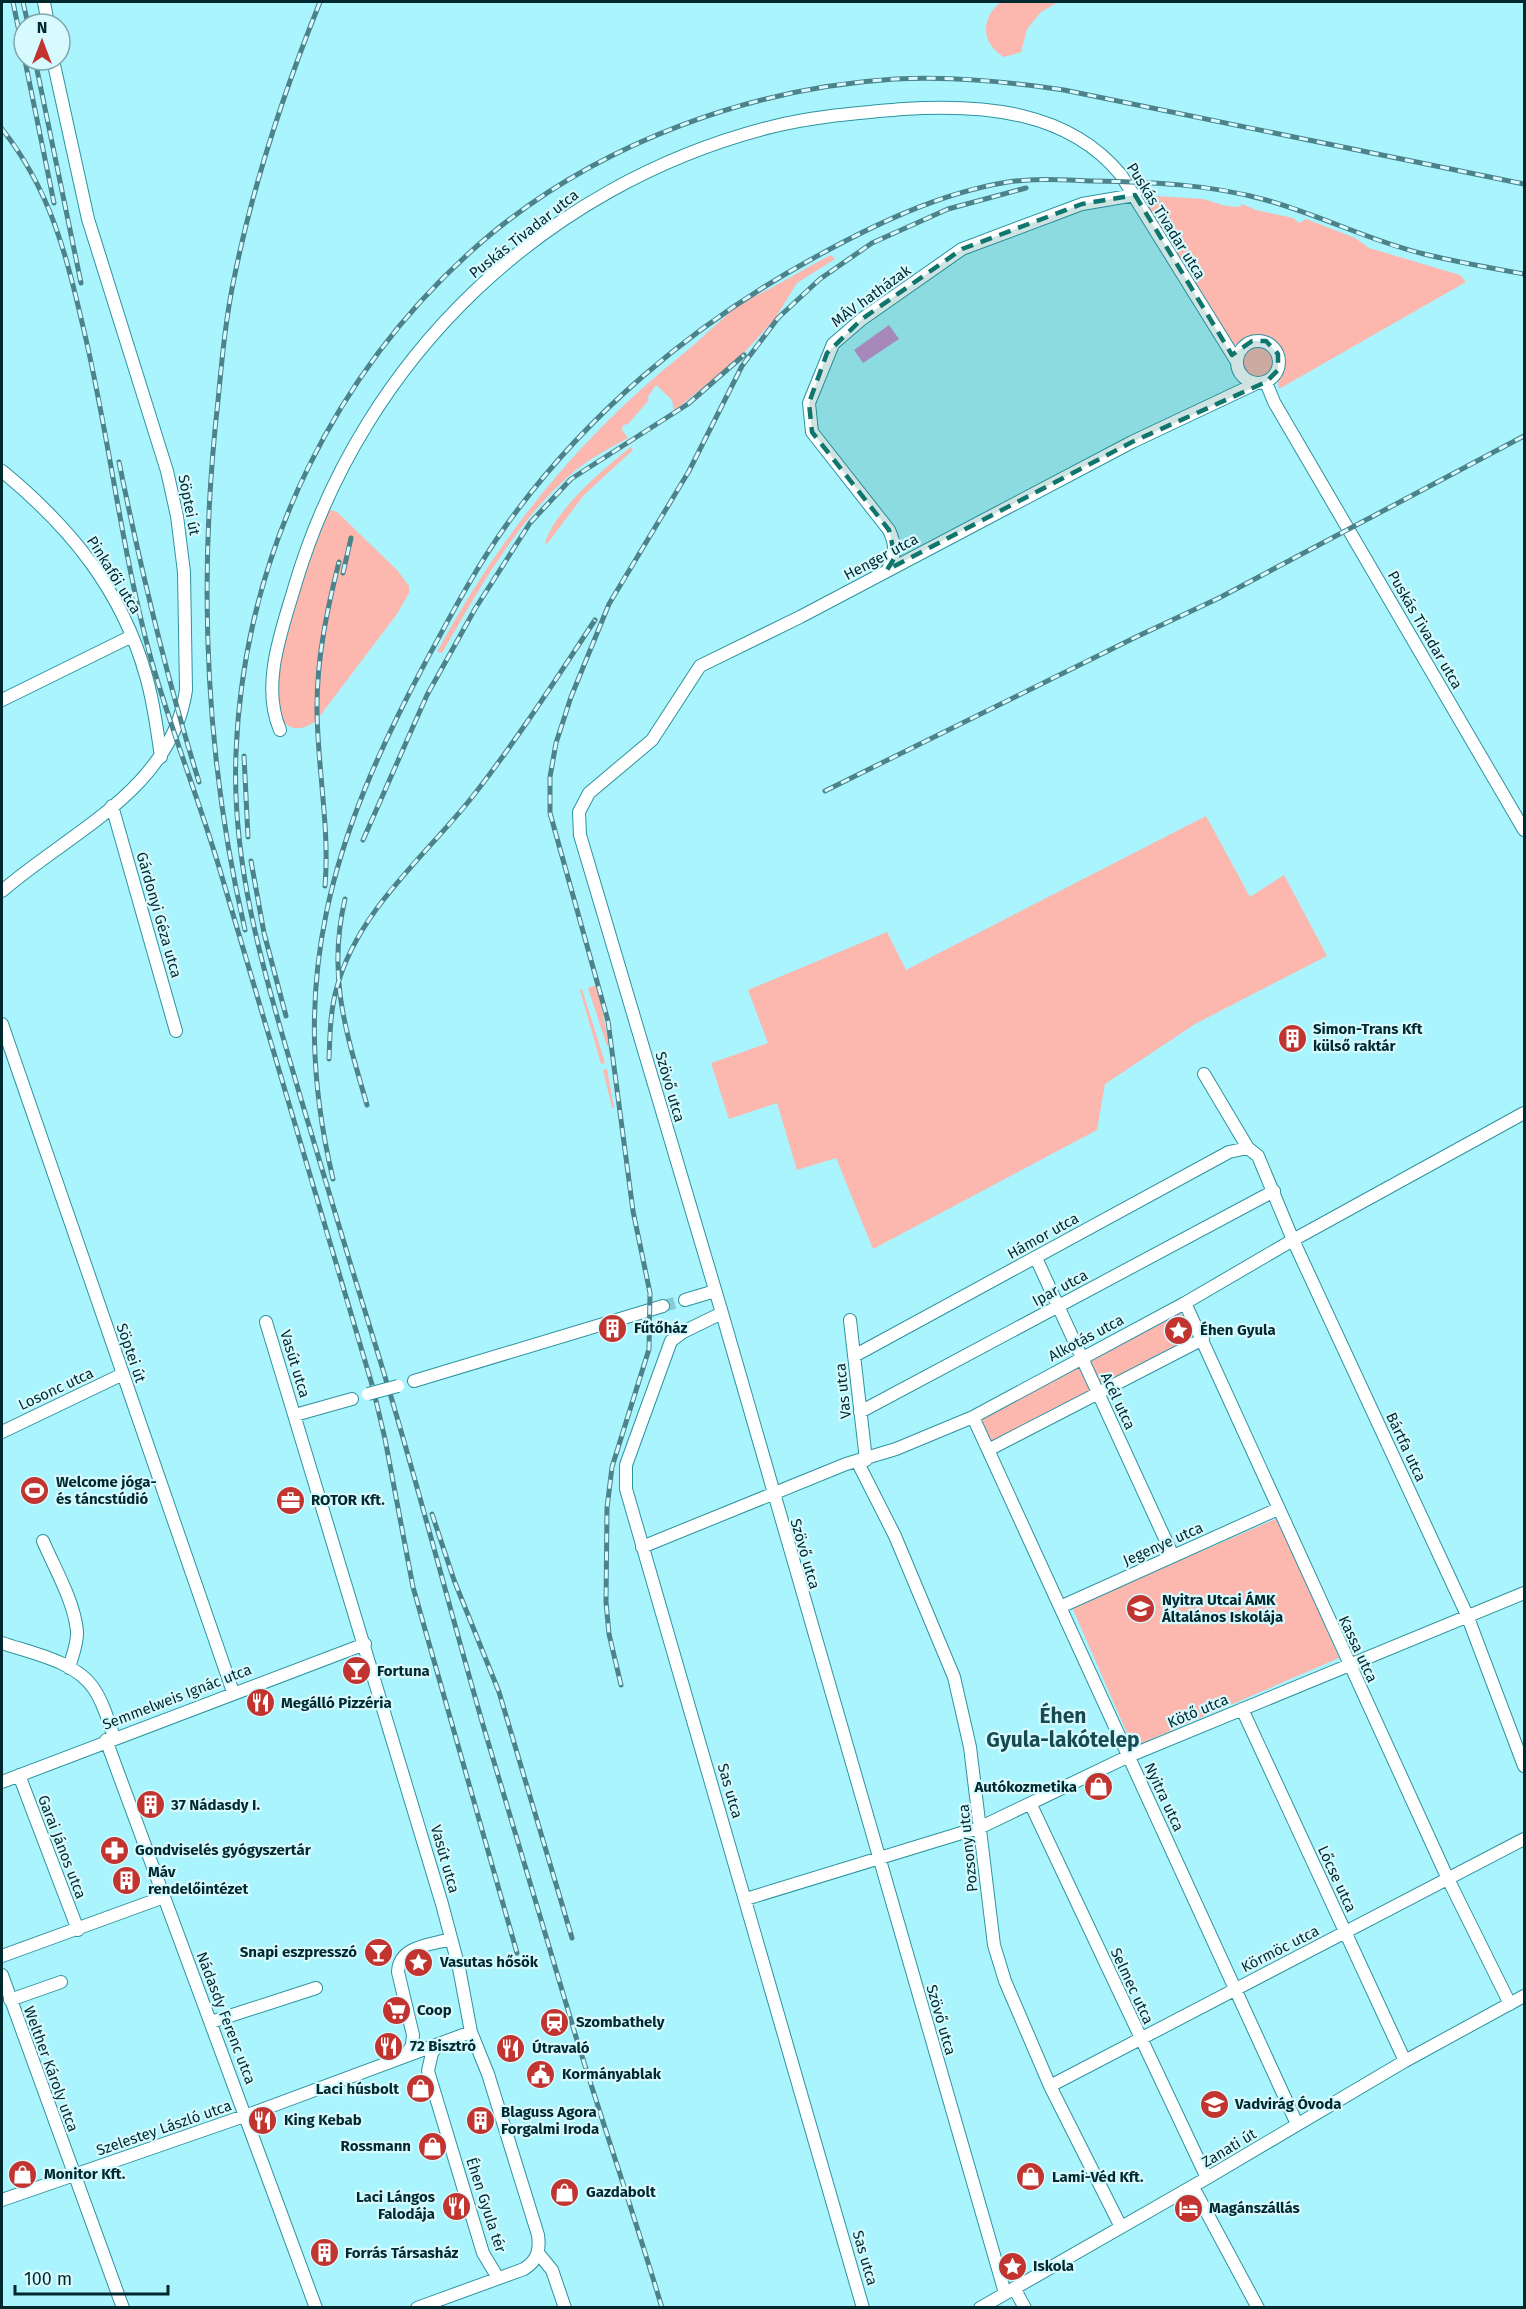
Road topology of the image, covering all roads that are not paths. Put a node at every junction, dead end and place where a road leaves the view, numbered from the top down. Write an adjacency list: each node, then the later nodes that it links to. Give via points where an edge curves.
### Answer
1 (56, 72): 10 (street, Söptei út, via 88,219 167,471 181,542 186,690 175,734)
2 (1135, 195): 3 (street, Puskás Tivadar utca); 6 (street, MÁV hatházak, via 1082,204 962,249 862,319 830,347 809,403 810,427 889,530 895,557); 9 (street, Puskás Tivadar utca, via 1105,157 1054,126 1021,113 945,108 825,116 771,128 671,162 592,201 498,270 436,330 383,397 360,434 311,532 292,594 272,687 272,706)
3 (1237, 363): 4 (street, Puskás Tivadar utca, via 1245,378); 4 (street, via 1240,349 1248,342 1263,340 1272,345 1279,364 1274,376)
4 (1262, 383): 6 (street, Henger utca, via 1132,442); 13 (street, Puskás Tivadar utca)
5 (2, 471): 7 (street, Pinkafői utca, via 42,504 77,543 110,591)
6 (887, 570): 12 (street, Henger utca, via 700,666 660,732 644,750 588,793)
7 (132, 636): 8 (street); 10 (street, Pinkafői utca, via 152,697)
8 (2, 700)
9 (280, 730)
10 (161, 757): 11 (street, Söptei út)
11 (112, 806): 14 (street, Söptei út); 16 (street, Gárdonyi Géza utca)
12 (578, 822): 23 (street, Szövő utca)
13 (1524, 830)
14 (2, 891)
15 (2, 1024): 34 (street, Söptei út)
16 (176, 1031)
17 (1204, 1074): 19 (street, Bártfa utca)
18 (1524, 1113): 21 (street, Alkotás utca)
19 (1248, 1148): 20 (street, Bártfa utca, via 1258,1156); 22 (street, Hámor utca, via 1229,1152)
20 (1274, 1191): 21 (street, Bártfa utca); 27 (street, Ipar utca)
21 (1293, 1240): 25 (street, Alkotás utca); 53 (street, Bártfa utca)
22 (1035, 1258): 27 (street, Acél utca); 32 (street, Hámor utca)
23 (715, 1291): 24 (street); 28 (street, Szövő utca)
24 (685, 1300)
25 (1185, 1303): 31 (street, Kassa utca); 33 (street, Alkotás utca)
26 (663, 1306): 35 (street)
27 (1058, 1306): 33 (street, Acél utca); 40 (street, Ipar utca)
28 (722, 1313): 46 (street, Szövő utca); 49 (street, Sas utca, via 671,1341 629,1455 626,1489)
29 (850, 1320): 32 (street, Vas utca)
30 (267, 1322): 41 (street, Vasút utca)
31 (1203, 1339): 37 (street); 47 (street, Kassa utca)
32 (854, 1356): 40 (street, Vas utca)
33 (1082, 1358): 37 (street, Acél utca); 42 (street, Alkotás utca)
34 (123, 1374): 43 (street, Losonc utca); 58 (street, Söptei út)
35 (414, 1381)
36 (398, 1386): 38 (street, bridge)
37 (1097, 1392): 44 (street); 50 (street, Acél utca)
38 (368, 1394)
39 (352, 1399): 41 (street, Vasút utca)
40 (860, 1412): 45 (street, Vas utca)
41 (295, 1415): 55 (street, Vasút utca)
42 (973, 1417): 44 (street, Nyitra utca); 45 (street, Alkotás utca)
43 (2, 1432)
44 (988, 1450): 52 (street, Nyitra utca)
45 (862, 1461): 46 (street, Alkotás utca); 66 (street, Pozsony utca, via 954,1677 970,1747)
46 (772, 1493): 49 (street, Alkotás utca); 68 (street, Szövő utca)
47 (1278, 1509): 50 (street, Jegenye utca); 56 (street, Kassa utca)
48 (44, 1541): 57 (street, via 77,1632)
49 (642, 1547): 71 (street, Sas utca)
50 (1173, 1556): 52 (street, Jegenye utca)
51 (1524, 1593): 53 (street, Kötő utca)
52 (1060, 1606): 61 (street, Nyitra utca)
53 (1467, 1615): 56 (street, Kötő utca); 62 (street, Bártfa utca)
54 (2, 1643): 57 (street, Nádasdy Ferenc utca)
55 (365, 1644): 58 (street, Semmelweis Ignác utca); 74 (street, Vasút utca)
56 (1349, 1664): 59 (street, Kötő utca); 69 (street, Kassa utca)
57 (69, 1668): 60 (street, Nádasdy Ferenc utca, via 94,1687)
58 (233, 1692): 60 (street, Semmelweis Ignác utca)
59 (1242, 1709): 61 (street, Kötő utca); 73 (street, Lőcse utca)
60 (110, 1739): 63 (street, Semmelweis Ignác utca); 70 (street, Nádasdy Ferenc utca)
61 (1129, 1756): 65 (street, Kötő utca); 79 (street, Nyitra utca)
62 (1524, 1766)
63 (19, 1775): 64 (street, Semmelweis Ignác utca); 72 (street, Garai János utca)
64 (2, 1782)
65 (1031, 1805): 66 (street, Kötő utca); 85 (street, Selmec utca)
66 (981, 1827): 68 (street, Kötő utca); 90 (street, Pozsony utca, via 999,1965)
67 (1524, 1839): 69 (street, Körmöc utca)
68 (878, 1860): 71 (street, Kötő utca); 100 (street, Szövő utca)
69 (1448, 1879): 73 (street, Körmöc utca); 82 (street, Kassa utca)
70 (164, 1897): 72 (street); 83 (street, Nádasdy Ferenc utca)
71 (746, 1899): 105 (street, Sas utca)
72 (78, 1930): 75 (street)
73 (1346, 1932): 79 (street, Körmöc utca); 88 (street, Lőcse utca)
74 (451, 1939): 84 (street, Vasút utca); 87 (street, via 408,1951 398,1963 413,2040)
75 (2, 1956)
76 (2, 1975): 81 (street, Welther Károly utca)
77 (61, 1982): 81 (street)
78 (316, 1988): 83 (street)
79 (1236, 1989): 85 (street, Körmöc utca); 92 (street, Nyitra utca)
80 (1524, 1996): 82 (street, Zanati út)
81 (10, 2000): 93 (street, Welther Károly utca)
82 (1510, 2004): 88 (street, Zanati út)
83 (211, 2022): 91 (street, Nádasdy Ferenc utca)
84 (471, 2032): 86 (street, Szelestey László utca); 98 (street, Vasút utca, via 536,2225)
85 (1140, 2039): 90 (street, Körmöc utca); 94 (street, Selmec utca)
86 (439, 2044): 87 (street, Szelestey László utca); 89 (street, via 432,2053)
87 (406, 2055): 89 (street); 91 (street, Szelestey László utca)
88 (1405, 2061): 92 (street, Zanati út)
89 (428, 2071): 99 (street, Éhen Gyula tér, via 483,2253)
90 (1050, 2086): 97 (street, Pozsony utca)
91 (246, 2116): 93 (street, Szelestey László utca); 102 (street, Nádasdy Ferenc utca)
92 (1297, 2124): 94 (street, Zanati út)
93 (74, 2175): 96 (street, Szelestey László utca); 101 (street, Welther Károly utca)
94 (1208, 2178): 95 (street, Zanati út)
95 (1195, 2192): 97 (street, Zanati út); 108 (street)
96 (2, 2200)
97 (1121, 2227): 100 (street, Zanati út)
98 (538, 2253): 99 (street, via 530,2265); 104 (street, Vasút utca, via 552,2270)
99 (498, 2278): 103 (street)
100 (1010, 2291): 106 (street, Zanati út); 107 (street, Szövő utca)
101 (123, 2307)
102 (316, 2307)
103 (417, 2307)
104 (565, 2307)
105 (863, 2307)
106 (980, 2307)
107 (1025, 2307)
108 (1256, 2307)

